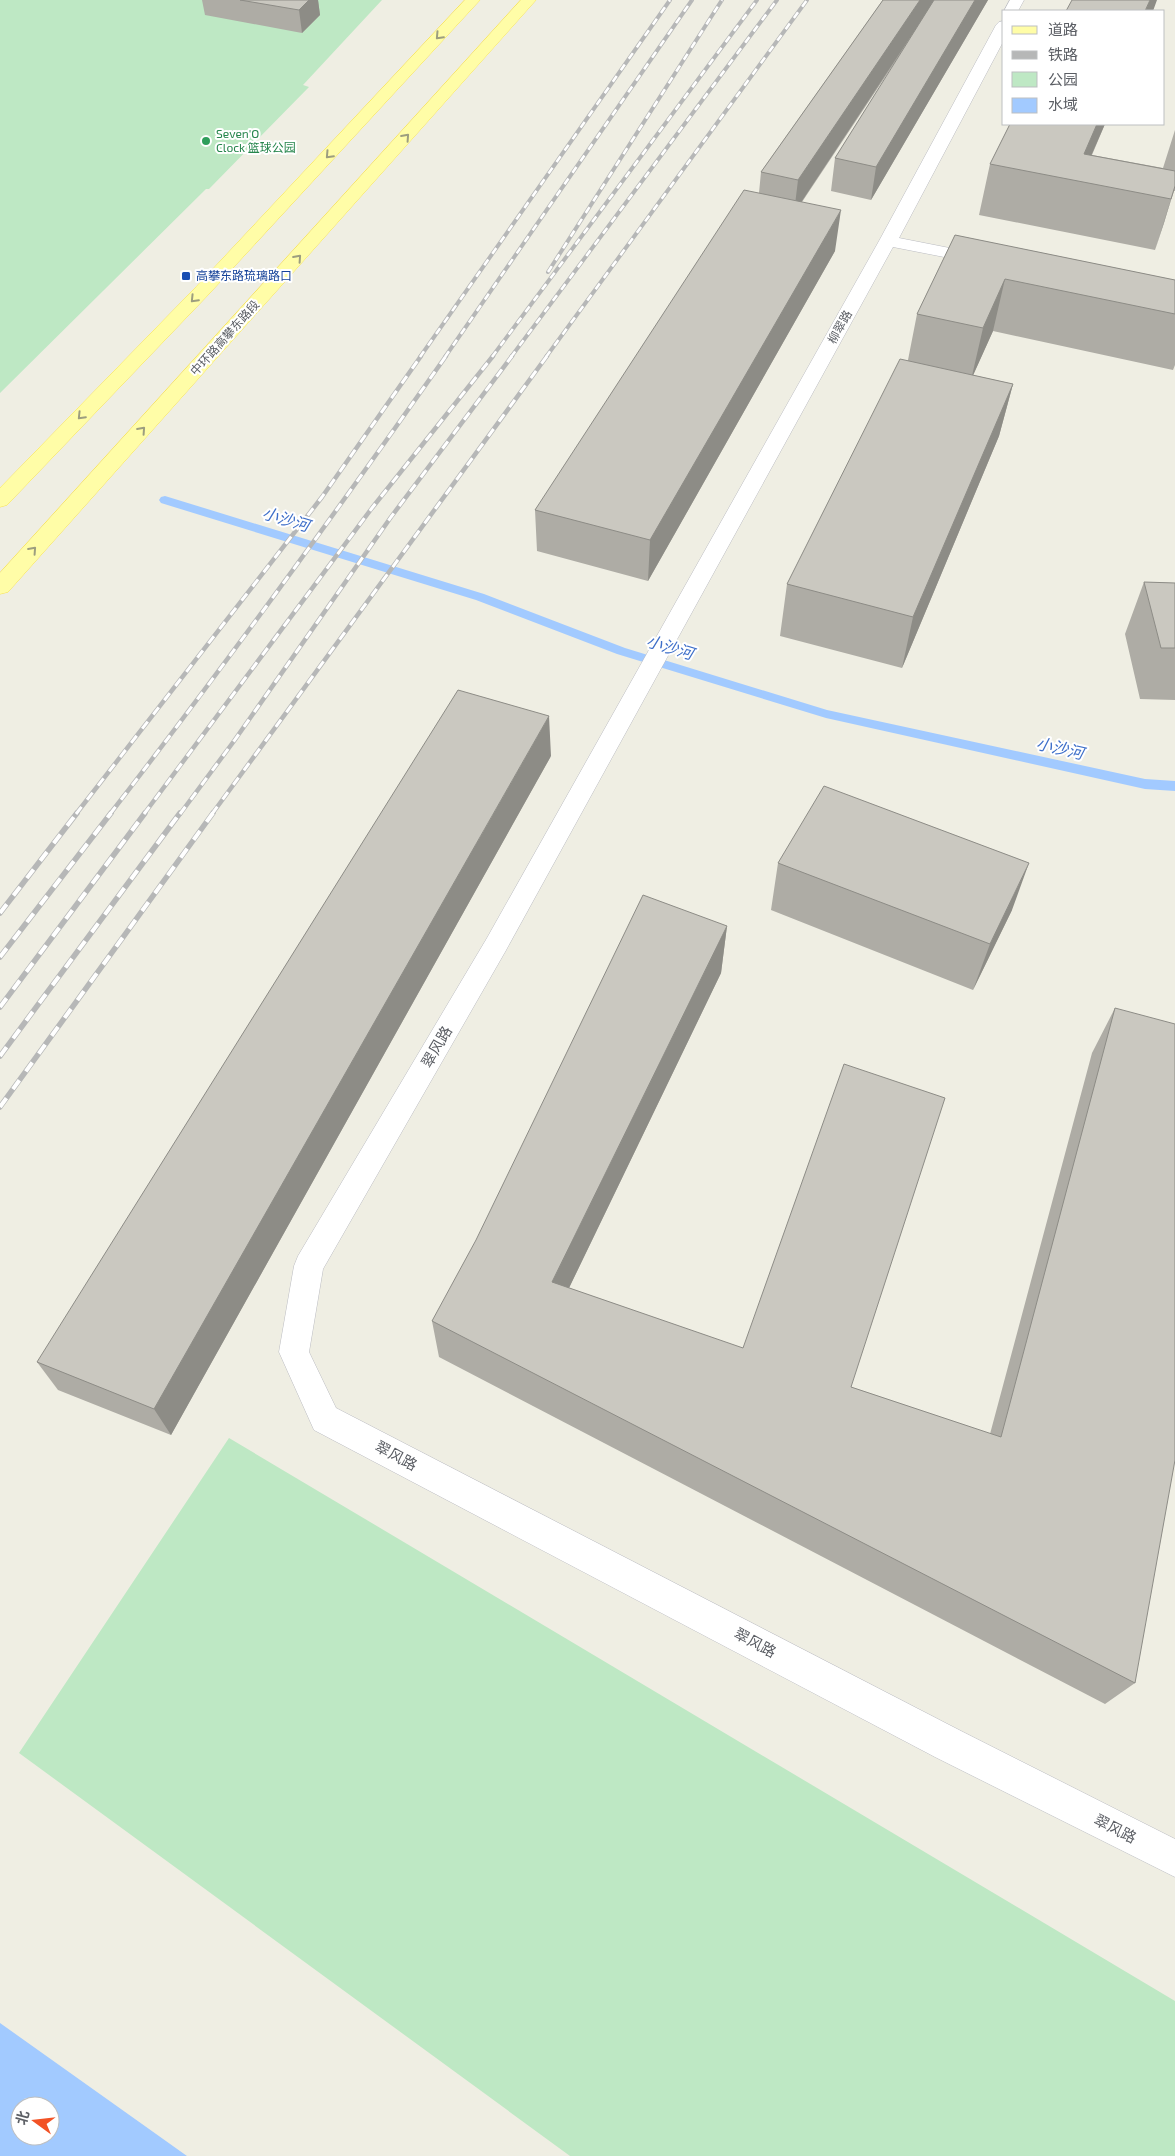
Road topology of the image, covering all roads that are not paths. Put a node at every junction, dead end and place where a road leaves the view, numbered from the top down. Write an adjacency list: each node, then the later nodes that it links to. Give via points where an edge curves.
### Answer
1 (473, 0): 6 (main road, one-way to 6, via 202,291)
2 (529, 0): 7 (main road, 中环路高攀东路段, one-way to 2)
3 (1002, 29): 4 (street, 柳翠路)
4 (888, 242): 5 (street); 8 (street, 柳翠路)
5 (1003, 263)
6 (0, 500)
7 (0, 587)
8 (624, 714): 9 (street, 翠风路, via 496,945 309,1266 294,1352 325,1419)
9 (1175, 1859)

